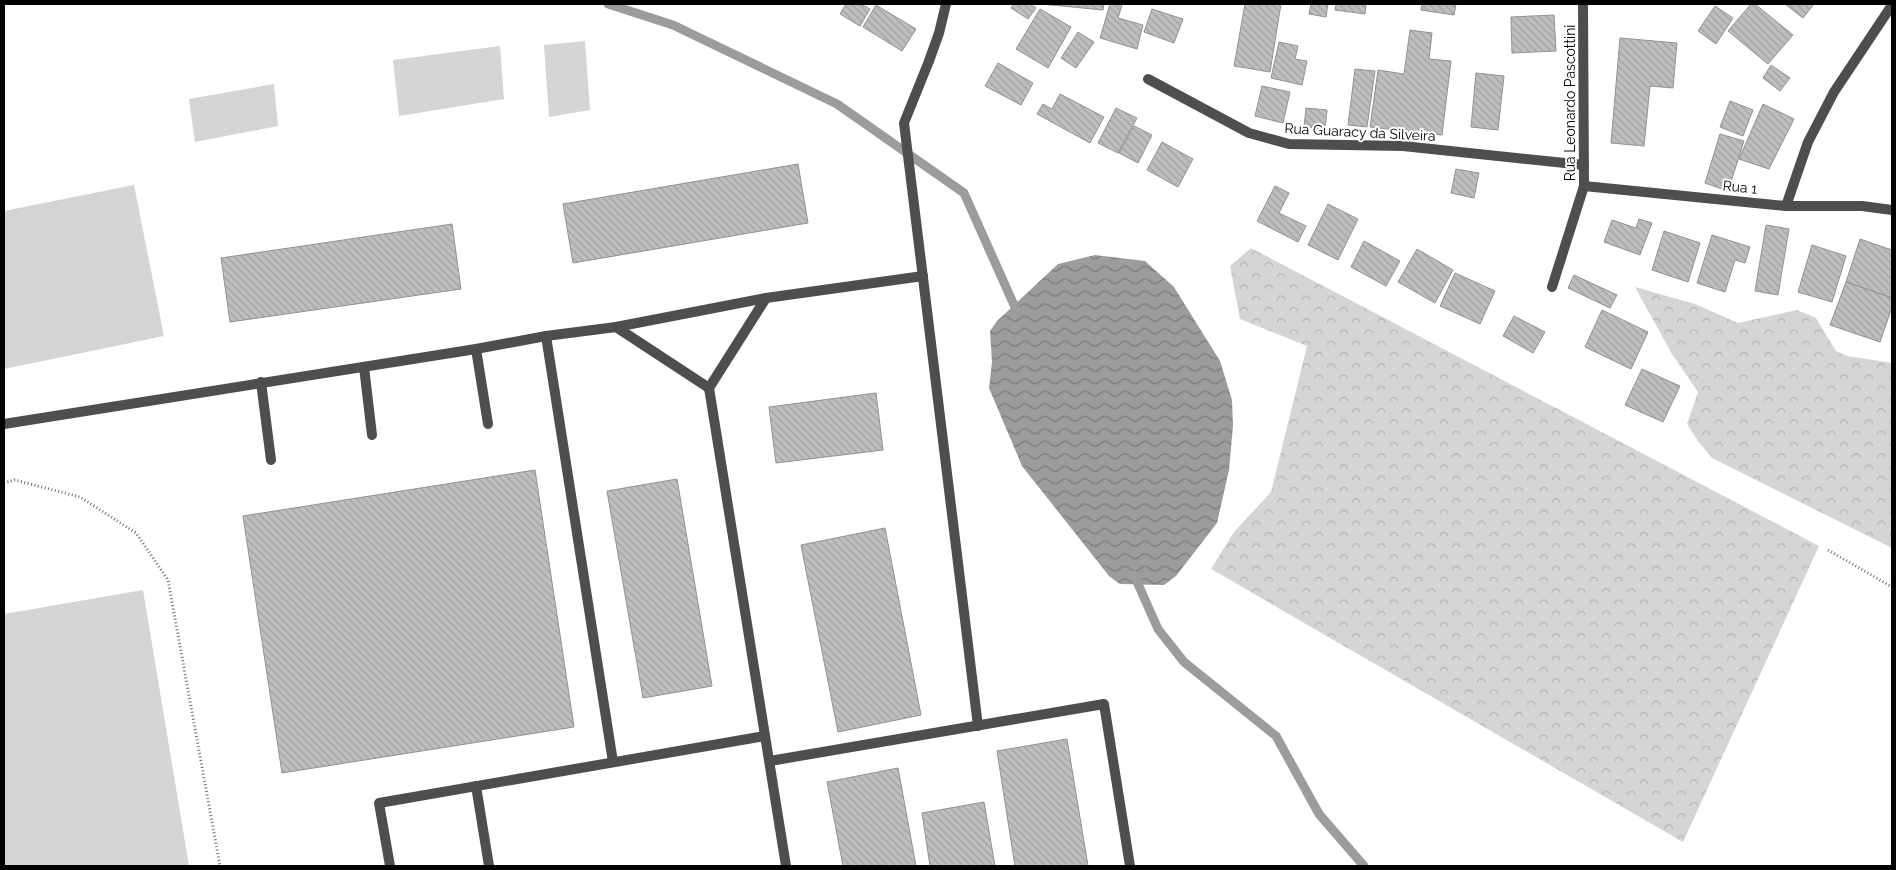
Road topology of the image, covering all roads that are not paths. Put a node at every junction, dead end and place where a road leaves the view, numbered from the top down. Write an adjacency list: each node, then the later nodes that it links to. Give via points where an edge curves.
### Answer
1 (946, 4): 9 (street, via 939,33 904,123)
2 (1583, 4): 5 (street, Rua Leonardo Pascottini)
3 (1892, 5): 7 (street, via 1834,92 1808,142)
4 (1148, 79): 5 (street, Rua Guaracy da Silveira, via 1249,133 1289,144 1403,146)
5 (1584, 165): 6 (street, Rua Leonardo Pascottini)
6 (1584, 186): 7 (street, Rua 1); 10 (street, Rua Leonardo Pascottini)
7 (1786, 206): 8 (street, Rua 1, via 1862,206)
8 (1892, 210)
9 (923, 276): 11 (street); 22 (street)
10 (1552, 287)
11 (766, 298): 12 (street); 17 (street)
12 (616, 327): 13 (street); 17 (street)
13 (546, 336): 14 (street); 25 (street)
14 (476, 349): 15 (street); 19 (street)
15 (364, 366): 16 (street); 20 (street)
16 (261, 382): 18 (street); 21 (street)
17 (708, 388): 23 (street)
18 (4, 424)
19 (488, 424)
20 (372, 435)
21 (271, 460)
22 (978, 726): 24 (street); 30 (street, via 1104,704)
23 (766, 736): 24 (street); 25 (street)
24 (770, 761): 29 (street)
25 (613, 762): 26 (street)
26 (476, 786): 27 (street, via 379,803); 28 (street)
27 (390, 866)
28 (489, 866)
29 (786, 866)
30 (1130, 866)

